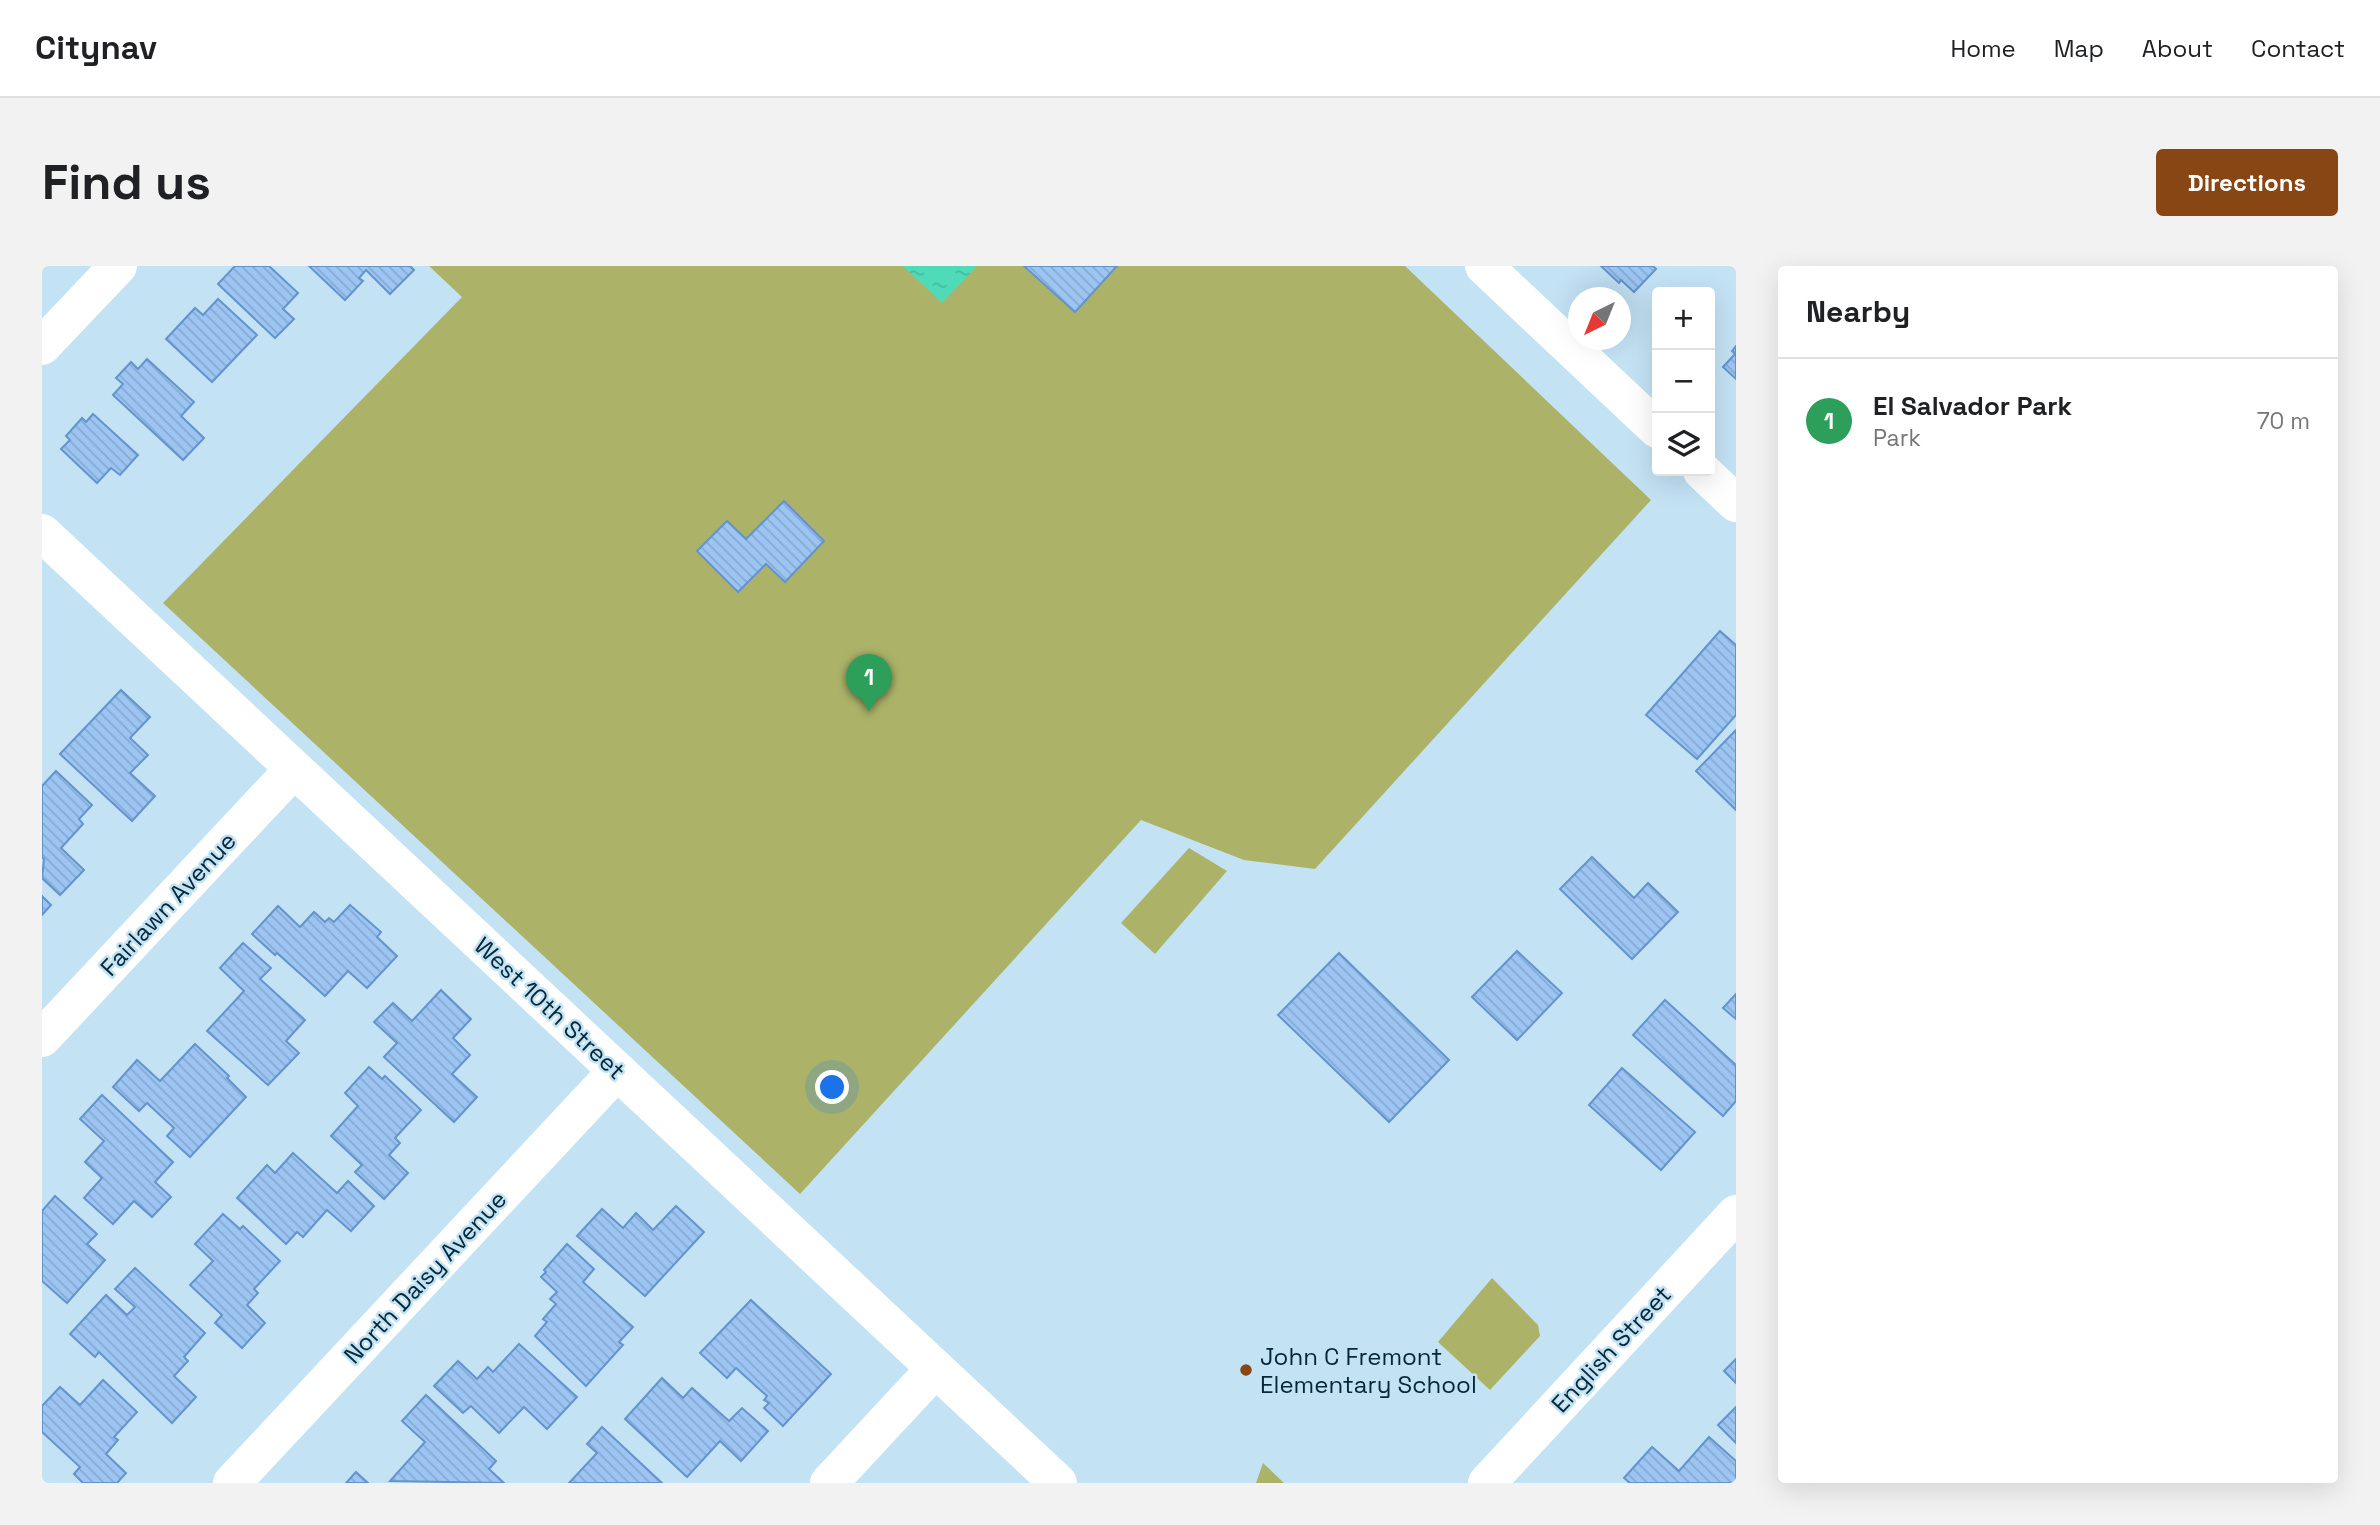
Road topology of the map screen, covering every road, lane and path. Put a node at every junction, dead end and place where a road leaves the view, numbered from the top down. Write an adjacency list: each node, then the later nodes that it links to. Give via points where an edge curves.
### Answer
1 (118, 266): 3 (street)
2 (1484, 266): 4 (street)
3 (42, 346)
4 (1652, 424)
5 (1707, 476): 6 (street)
6 (1736, 503)
7 (42, 533): 8 (street, West 10th Street)
8 (295, 769): 9 (street, Fairlawn Avenue); 10 (street, West 10th Street)
9 (42, 1038)
10 (617, 1071): 12 (street, West 10th Street); 13 (street, North Daisy Avenue)
11 (1736, 1214): 16 (street, English Street)
12 (935, 1369): 14 (street); 15 (street, West 10th Street)
13 (232, 1483)
14 (829, 1483)
15 (1058, 1483)
16 (1486, 1483)

